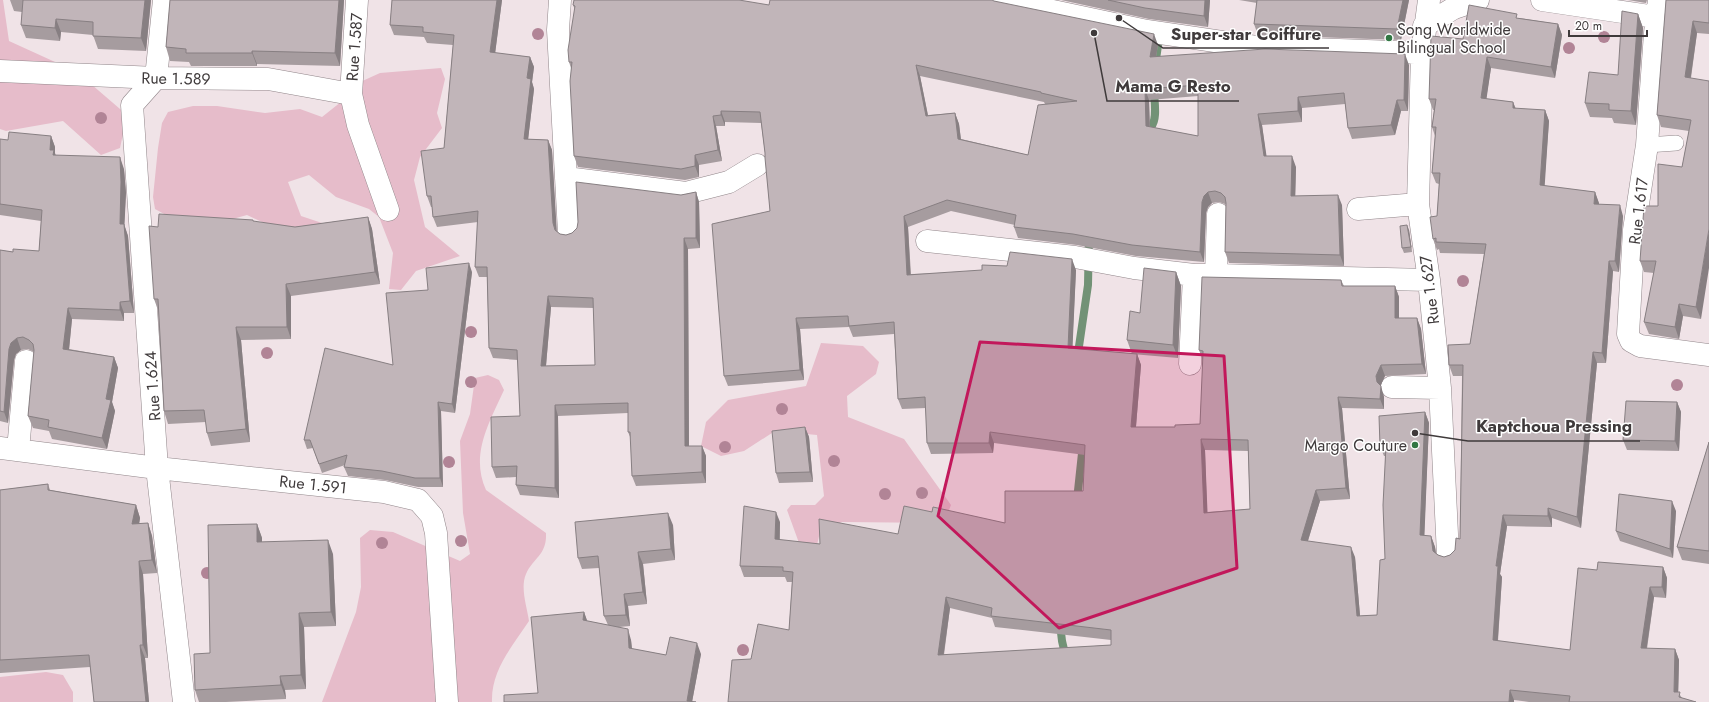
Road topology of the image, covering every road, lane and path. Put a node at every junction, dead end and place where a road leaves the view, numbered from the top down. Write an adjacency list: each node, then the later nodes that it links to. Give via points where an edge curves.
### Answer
1 (164, 0): 12 (street)
2 (357, 0): 13 (street, Rue 1.587)
3 (560, 0): 17 (street, via 558,30)
4 (1001, 0): 10 (street, via 1147,31 1256,47)
5 (1429, 0): 9 (street, Rue 1.627)
6 (1478, 0): 9 (street, via 1454,8)
7 (1542, 0): 8 (street)
8 (1657, 9): 15 (street, Rue 1.617)
9 (1424, 26): 10 (street, Rue 1.627)
10 (1422, 53): 18 (street, Rue 1.627)
11 (0, 72): 12 (street, Rue 1.589)
12 (156, 78): 13 (street, Rue 1.589, via 268,78); 33 (street, Rue 1.624, via 132,105)
13 (351, 94): 20 (street, Rue 1.587, via 358,125)
14 (1676, 143): 15 (lane)
15 (1647, 145): 27 (street, Rue 1.617, via 1634,230 1628,334 1631,341 1640,346)
16 (758, 165): 17 (street, via 729,182 686,193)
17 (566, 178): 22 (street)
18 (1418, 204): 19 (street); 26 (street, Rue 1.627)
19 (1358, 209)
20 (388, 210)
21 (1218, 214): 25 (street)
22 (569, 233)
23 (927, 241): 24 (street, via 1075,257 1134,268)
24 (1194, 275): 25 (street); 29 (street)
25 (1216, 275): 26 (street)
26 (1429, 280): 31 (street, Rue 1.627)
27 (1709, 355)
28 (26, 362): 32 (street)
29 (1190, 364)
30 (1392, 387): 31 (street)
31 (1440, 388): 34 (street, Rue 1.627)
32 (9, 449): 33 (street, Rue 1.591)
33 (157, 468): 35 (street, Rue 1.624); 36 (street, Rue 1.591, via 384,492 418,500 432,516 436,533)
34 (1448, 555)
35 (184, 702)
36 (447, 702)

